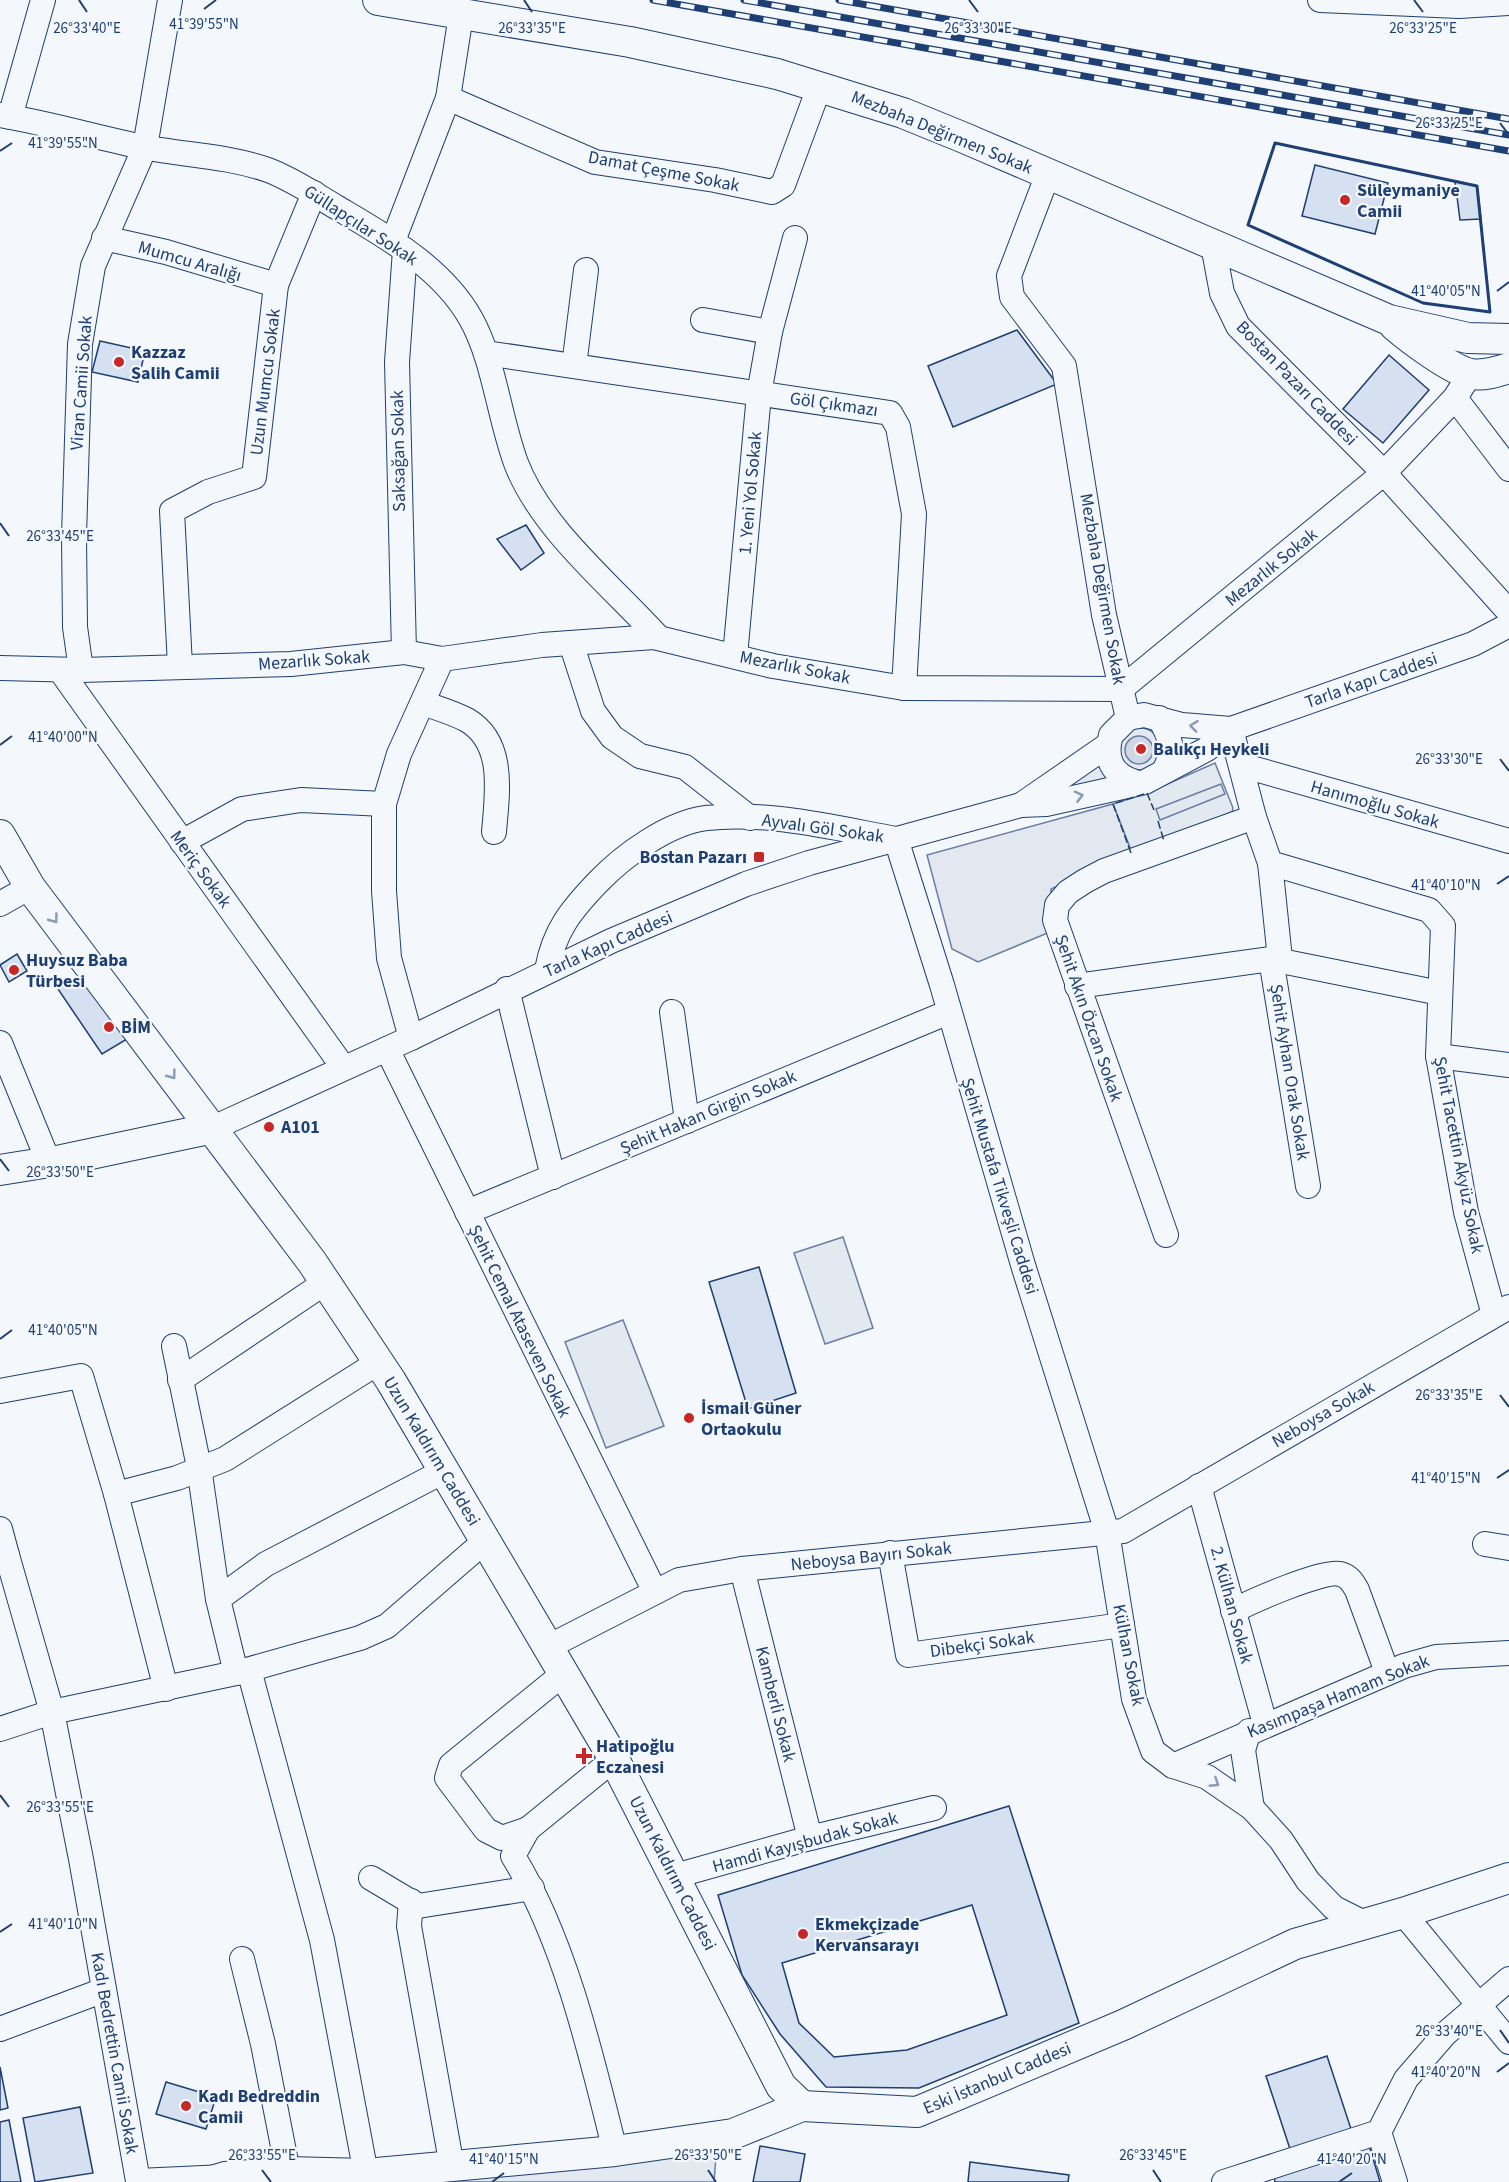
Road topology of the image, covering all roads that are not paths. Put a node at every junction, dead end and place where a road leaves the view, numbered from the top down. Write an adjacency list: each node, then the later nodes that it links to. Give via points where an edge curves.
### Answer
1 (43, 0): 9 (street)
2 (170, 0): 10 (street, Viran Camii Sokak)
3 (378, 0): 6 (main road, Mezbaha Değirmen Sokak)
4 (1320, 0): 5 (street, via 1459,6)
5 (1509, 3)
6 (461, 15): 7 (main road, Mezbaha Değirmen Sokak, via 630,42); 8 (street, Saksağan Sokak)
7 (820, 86): 8 (street, Damat Çeşme Sokak, via 783,185 772,192 595,162); 11 (main road, Mezbaha Değirmen Sokak, via 903,113)
8 (448, 98): 16 (street, Saksağan Sokak)
9 (5, 116): 10 (street, Güllapçılar Sokak)
10 (145, 147): 12 (street, Güllapçılar Sokak, via 267,170); 14 (street, Viran Camii Sokak)
11 (1048, 174): 15 (main road); 40 (street, Mezbaha Değirmen Sokak, via 1009,276 1010,287 1012,297 1064,366 1104,615)
12 (314, 193): 16 (street, Güllapçılar Sokak); 18 (street, Uzun Mumcu Sokak)
13 (795, 237): 21 (street, 1. Yeni Yol Sokak)
14 (104, 238): 18 (street, Mumcu Aralığı); 38 (street, Viran Camii Sokak, via 93,266 80,344 75,627)
15 (1213, 245): 20 (main road); 28 (street, Bostan Pazarı Caddesi, via 1222,293 1238,326)
16 (399, 246): 23 (street, Güllapçılar Sokak, via 455,295); 33 (street, Saksağan Sokak, via 397,362)
17 (586, 270): 24 (street)
18 (276, 285): 36 (street, Uzun Mumcu Sokak, via 254,477 208,492 172,512)
19 (703, 320): 21 (street)
20 (1389, 320): 22 (main road); 25 (main road, via 1409,339)
21 (770, 332): 26 (street, 1. Yeni Yol Sokak)
22 (1494, 339): 25 (main road, via 1503,353 1498,366)
23 (486, 353): 24 (street, Göl Çıkmazı); 31 (street, Güllapçılar Sokak, via 517,465 540,504 577,555)
24 (574, 366): 26 (street, Göl Çıkmazı)
25 (1482, 378): 27 (street); 28 (street, Mezarlık Sokak)
26 (759, 394): 34 (street, 1. Yeni Yol Sokak); 39 (street, Göl Çıkmazı, via 873,408 890,413 898,427 914,514)
27 (1509, 470)
28 (1384, 472): 29 (street, Bostan Pazarı Caddesi); 40 (street, Mezarlık Sokak)
29 (1509, 612)
30 (1509, 625): 44 (street, Tarla Kapı Caddesi, via 1473,644)
31 (659, 638): 32 (street, Mezarlık Sokak); 34 (street, Mezarlık Sokak)
32 (571, 643): 35 (street, Mezarlık Sokak); 52 (street, via 593,711 612,737 640,756 685,767)
33 (404, 652): 35 (street, Mezarlık Sokak); 36 (street, Mezarlık Sokak, via 291,664)
34 (735, 656): 39 (street, Mezarlık Sokak)
35 (442, 659): 41 (street)
36 (180, 666): 38 (street, Mezarlık Sokak)
37 (0, 668): 38 (street, Mezarlık Sokak)
38 (70, 670): 57 (street, Meriç Sokak)
39 (904, 688): 40 (street, Mezarlık Sokak)
40 (1121, 689): 42 (street, Mezbaha Değirmen Sokak)
41 (423, 703): 49 (street, via 399,754); 53 (street, via 466,720 480,730 495,756)
42 (1128, 718): 43 (street, Tarla Kapı Caddesi); 45 (street, Tarla Kapı Caddesi, via 1117,726)
43 (1159, 718): 44 (street, Tarla Kapı Caddesi, one-way to 43, via 1182,725); 47 (street, via 1172,744 1171,758)
44 (1231, 729): 46 (street, Şehit Ayhan Orak Sokak); 47 (street, Tarla Kapı Caddesi, via 1207,749)
45 (1108, 745): 48 (street, via 1113,770 1121,778); 50 (street, Tarla Kapı Caddesi)
46 (1240, 765): 51 (street, Şehit Ayhan Orak Sokak); 56 (street, Hanımoğlu Sokak)
47 (1164, 771): 48 (street, Tarla Kapı Caddesi, via 1145,782)
48 (1135, 782): 50 (street, Tarla Kapı Caddesi, one-way to 48, via 1046,804)
49 (384, 804): 57 (street, via 302,800 242,809); 68 (street, via 389,958)
50 (1021, 805): 55 (street, Tarla Kapı Caddesi)
51 (1254, 817): 58 (street, Şehit Ayhan Orak Sokak); 63 (street, Şehit Akın Özcan Sokak, via 1104,871 1068,892 1057,905 1055,920)
52 (750, 818): 55 (street, Ayvalı Göl Sokak); 62 (street, Ayvalı Göl Sokak, via 704,818 666,832 634,850 572,910 551,945)
53 (494, 831)
54 (0, 835): 59 (main road, Uzun Kaldırım Caddesi)
55 (896, 839): 62 (street, Tarla Kapı Caddesi, via 746,885); 67 (street, Şehit Mustafa Tikveşli Caddesi)
56 (1509, 841)
57 (182, 842): 73 (street, Meriç Sokak)
58 (1270, 863): 61 (street, Şehit Ayhan Orak Sokak); 65 (street, Şehit Tacettin Akyüz Sokak, via 1429,910 1443,926)
59 (30, 887): 60 (street); 75 (main road, Uzun Kaldırım Caddesi, one-way to 75)
60 (0, 904)
61 (1276, 959): 63 (street); 65 (street); 79 (street, Şehit Ayhan Orak Sokak)
62 (547, 970): 64 (street, Tarla Kapı Caddesi)
63 (1077, 986): 81 (street, Şehit Akın Özcan Sokak)
64 (507, 989): 68 (street, Tarla Kapı Caddesi); 78 (street)
65 (1440, 993): 71 (street, Şehit Tacettin Akyüz Sokak)
66 (672, 1012): 74 (street)
67 (949, 1012): 74 (street, Şehit Hakan Girgin Sokak); 93 (street, Şehit Mustafa Tikveşli Caddesi)
68 (411, 1038): 70 (street, Tarla Kapı Caddesi)
69 (0, 1043): 76 (street)
70 (387, 1049): 73 (street, Tarla Kapı Caddesi); 80 (street, Şehit Cemal Ataseven Sokak)
71 (1438, 1056): 72 (street); 83 (street, Şehit Tacettin Akyüz Sokak, via 1466,1212)
72 (1509, 1065)
73 (343, 1067): 75 (street, Tarla Kapı Caddesi)
74 (687, 1121): 78 (street, Şehit Hakan Girgin Sokak)
75 (213, 1128): 76 (main road); 82 (main road, Uzun Kaldırım Caddesi)
76 (49, 1163): 77 (main road)
77 (0, 1170)
78 (552, 1177): 80 (street, Şehit Hakan Girgin Sokak)
79 (1308, 1186)
80 (467, 1212): 100 (street, Şehit Cemal Ataseven Sokak)
81 (1166, 1235)
82 (326, 1282): 85 (main road, Uzun Kaldırım Caddesi); 86 (street)
83 (1502, 1311): 90 (street, Neboysa Sokak)
84 (174, 1346): 86 (street)
85 (379, 1362): 88 (street, via 225,1459); 89 (main road, Uzun Kaldırım Caddesi)
86 (180, 1380): 88 (street)
87 (0, 1391): 91 (street, via 81,1376)
88 (199, 1467): 91 (street, via 177,1478); 101 (street)
89 (444, 1471): 94 (main road, Uzun Kaldırım Caddesi); 101 (street, via 266,1564)
90 (1199, 1486): 93 (street, Neboysa Bayırı Sokak, via 1123,1531); 102 (street, 2. Külhan Sokak)
91 (116, 1494): 109 (street)
92 (0, 1529): 98 (street, Kadı Bedrettin Camii Sokak)
93 (1107, 1532): 97 (street, Neboysa Bayırı Sokak); 103 (street, Külhan Sokak)
94 (485, 1540): 104 (main road, Uzun Kaldırım Caddesi); 106 (street, via 387,1626 360,1638)
95 (1485, 1544): 96 (street)
96 (1509, 1548)
97 (890, 1553): 99 (street, Neboysa Bayırı Sokak); 103 (street, Dibekçi Sokak, via 908,1655)
98 (3, 1556): 110 (street, Kadı Bedrettin Camii Sokak)
99 (742, 1569): 100 (street, Neboysa Bayırı Sokak, via 678,1580); 118 (street, Kamberli Sokak)
100 (655, 1592): 104 (street, Neboysa Bayırı Sokak)
101 (218, 1599): 106 (street)
102 (1233, 1611): 107 (street, via 1254,1600 1339,1573 1350,1579 1357,1590); 111 (street, 2. Külhan Sokak)
103 (1122, 1625): 114 (street, Külhan Sokak, via 1134,1699 1153,1751)
104 (548, 1647): 108 (main road, Uzun Kaldırım Caddesi)
105 (1509, 1653): 107 (street, Kasımpaşa Hamam Sokak, via 1436,1657)
106 (242, 1671): 109 (street); 137 (street, via 322,1940)
107 (1387, 1672): 111 (street, Kasımpaşa Hamam Sokak)
108 (563, 1674): 113 (main road, Uzun Kaldırım Caddesi); 117 (street, via 451,1765 447,1778 486,1830 502,1838)
109 (166, 1689): 110 (street)
110 (52, 1712): 112 (street); 128 (street, Kadı Bedrettin Camii Sokak)
111 (1257, 1728): 114 (street, Kasımpaşa Hamam Sokak); 116 (street, via 1243,1750)
112 (0, 1729)
113 (614, 1759): 117 (street); 119 (main road, Uzun Kaldırım Caddesi)
114 (1173, 1766): 116 (street, one-way to 116, via 1207,1778)
115 (934, 1808): 118 (street, Hamdi Kayışbudak Sokak)
116 (1252, 1808): 125 (street, via 1334,1908)
117 (528, 1829): 122 (street, via 513,1856)
118 (810, 1838): 119 (street, Hamdi Kayışbudak Sokak)
119 (675, 1876): 132 (main road, Uzun Kaldırım Caddesi, via 781,2086)
120 (371, 1878): 123 (street)
121 (1509, 1878): 124 (main road, Eski İstanbul Caddesi)
122 (532, 1888): 123 (street, via 418,1906); 134 (street, via 585,2030)
123 (411, 1901): 135 (street, via 409,1926)
124 (1403, 1913): 125 (main road, Eski İstanbul Caddesi); 129 (street)
125 (1364, 1923): 132 (main road, Eski İstanbul Caddesi, via 1295,1944 1123,2025 917,2112)
126 (242, 1959): 136 (street)
127 (1509, 1979): 129 (street)
128 (104, 1990): 130 (street); 139 (street, Kadı Bedrettin Camii Sokak)
129 (1478, 2006): 131 (street); 133 (street, via 1444,2034 1406,2079)
130 (0, 2029)
131 (1509, 2042)
132 (802, 2106): 134 (main road, Eski İstanbul Caddesi, via 733,2134)
133 (1379, 2132): 140 (street); 141 (street)
134 (615, 2151): 135 (main road, Eski İstanbul Caddesi)
135 (452, 2167): 137 (main road, Eski İstanbul Caddesi)
136 (288, 2172): 137 (main road, Eski İstanbul Caddesi); 138 (main road, Eski İstanbul Caddesi)
137 (366, 2174)
138 (217, 2179): 139 (street)
139 (138, 2181)
140 (1224, 2182)
141 (1395, 2182)

